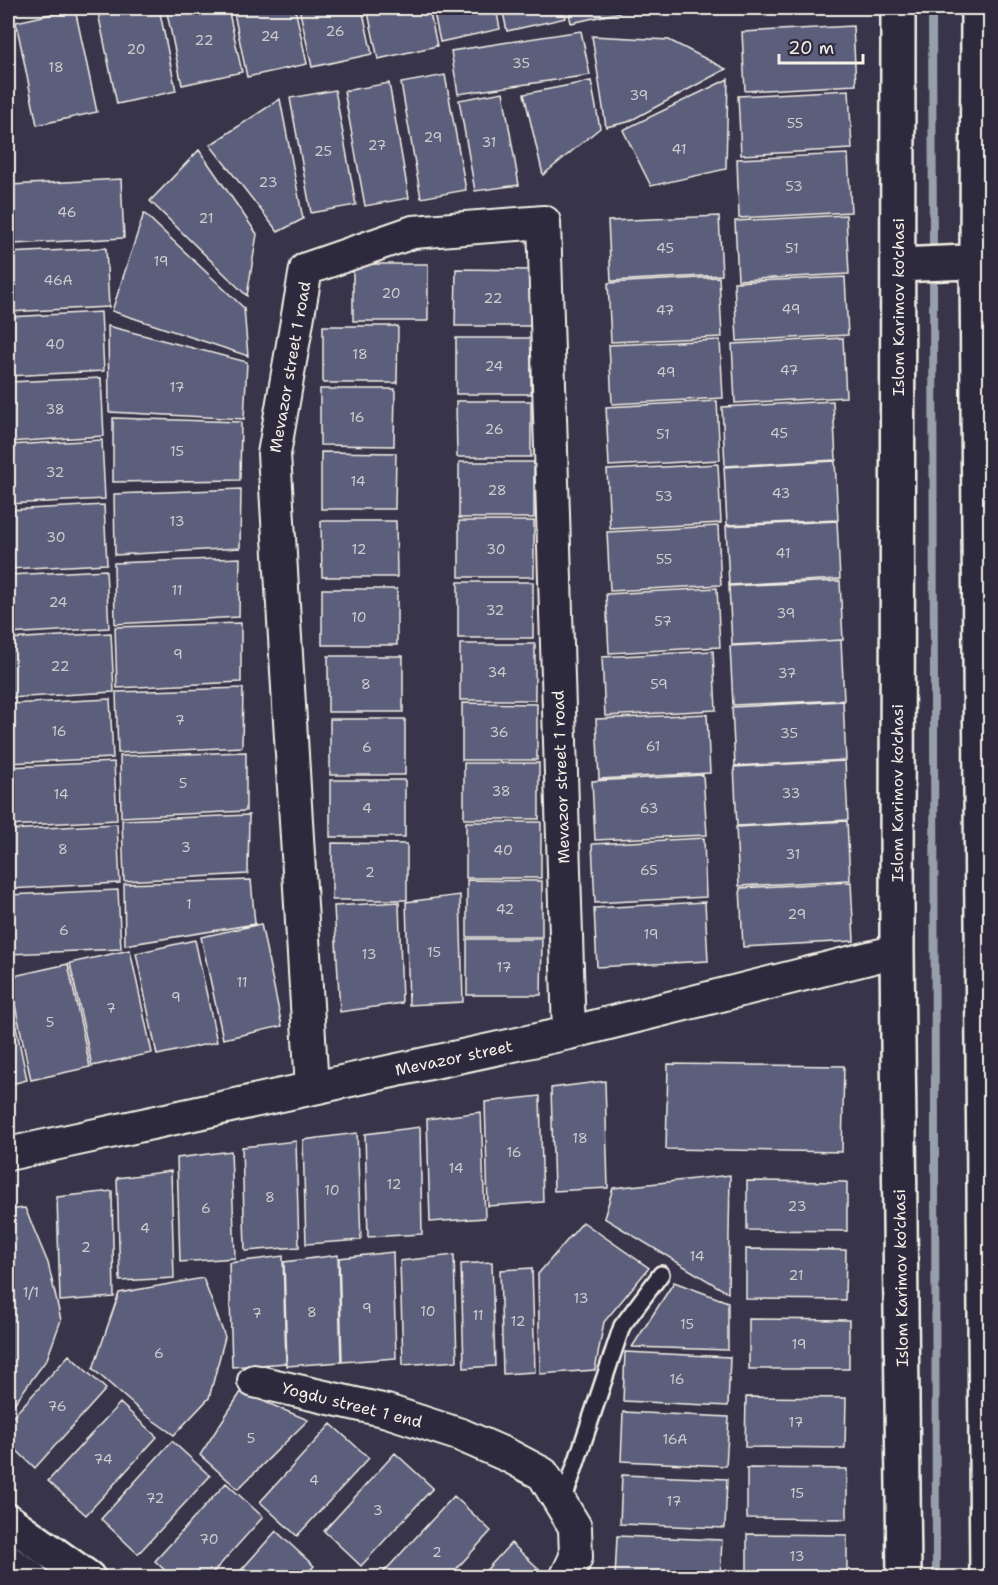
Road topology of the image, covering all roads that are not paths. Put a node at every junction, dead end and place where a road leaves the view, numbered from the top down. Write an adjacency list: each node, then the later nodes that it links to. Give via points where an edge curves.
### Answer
1 (898, 8): 4 (main road, Islom Karimov ko'chasi)
2 (978, 8): 3 (main road)
3 (984, 262): 4 (main road); 5 (main road)
4 (898, 265): 6 (main road, Islom Karimov ko'chasi)
5 (987, 795): 19 (main road)
6 (897, 951): 7 (street, Mevazor street); 18 (main road, Islom Karimov ko'chasi)
7 (569, 1033): 8 (street, Mevazor street); 8 (street, Mevazor street 1 road, via 544,222 413,232 306,269 274,454)
8 (312, 1088): 9 (street, Mevazor street)
9 (8, 1154)
10 (661, 1274): 12 (lane, via 622,1326)
11 (254, 1381): 12 (street, Yogdu street 1 end, via 387,1411 461,1435 543,1474)
12 (562, 1505): 17 (street, Yogdu street 1 end, via 575,1527 576,1557)
13 (8, 1521): 16 (main road)
14 (8, 1562): 15 (main road)
15 (31, 1578)
16 (88, 1578)
17 (566, 1578)
18 (904, 1578)
19 (987, 1578)

